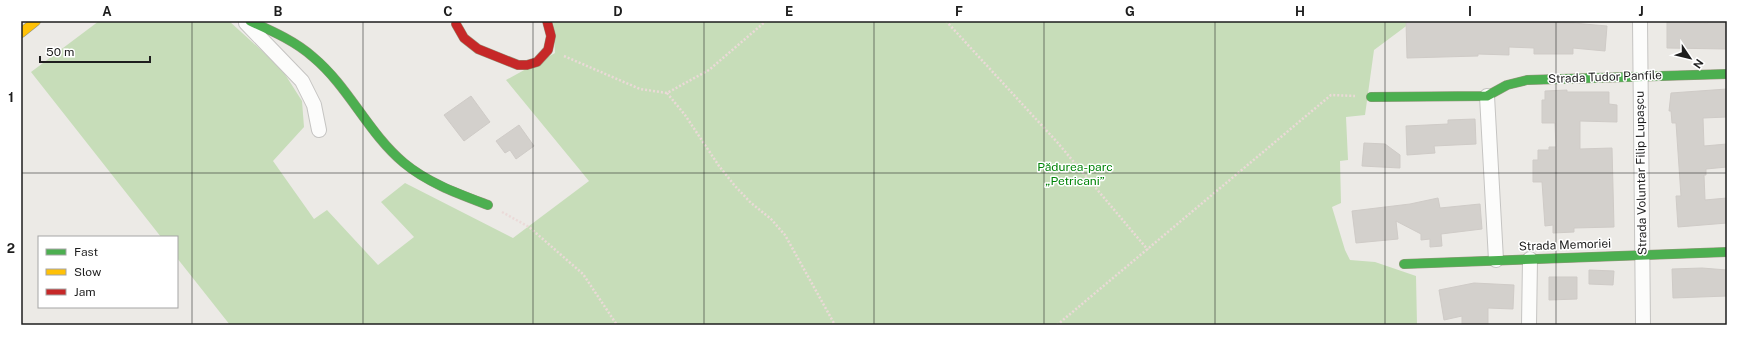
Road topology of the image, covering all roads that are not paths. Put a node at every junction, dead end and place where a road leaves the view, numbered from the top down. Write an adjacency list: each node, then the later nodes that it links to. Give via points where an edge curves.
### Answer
1 (36, 21): 7 (street)
2 (244, 21): 12 (street, via 302,81 314,105)
3 (250, 21): 13 (street, via 282,35 318,61 377,136 403,162 440,185)
4 (547, 21): 6 (street, via 551,36 548,50 537,62 527,65 518,65 478,49 464,38)
5 (1640, 21): 9 (street, Strada Voluntar Filip Lupașcu)
6 (456, 24)
7 (21, 33)
8 (1727, 74): 9 (street, Strada Tudor Panfile)
9 (1640, 76): 10 (street, Strada Tudor Panfile, via 1526,80 1507,85); 15 (street, Strada Voluntar Filip Lupașcu)
10 (1487, 96): 11 (street, Strada Tudor Panfile); 17 (street)
11 (1371, 97)
12 (319, 130)
13 (488, 205)
14 (1727, 252): 15 (street, Strada Memoriei)
15 (1643, 254): 16 (street, Strada Memoriei); 20 (street, Strada Voluntar Filip Lupașcu)
16 (1530, 259): 17 (street, Strada Memoriei); 19 (street)
17 (1496, 260): 18 (street, Strada Memoriei)
18 (1404, 264)
19 (1529, 325)
20 (1643, 325)

